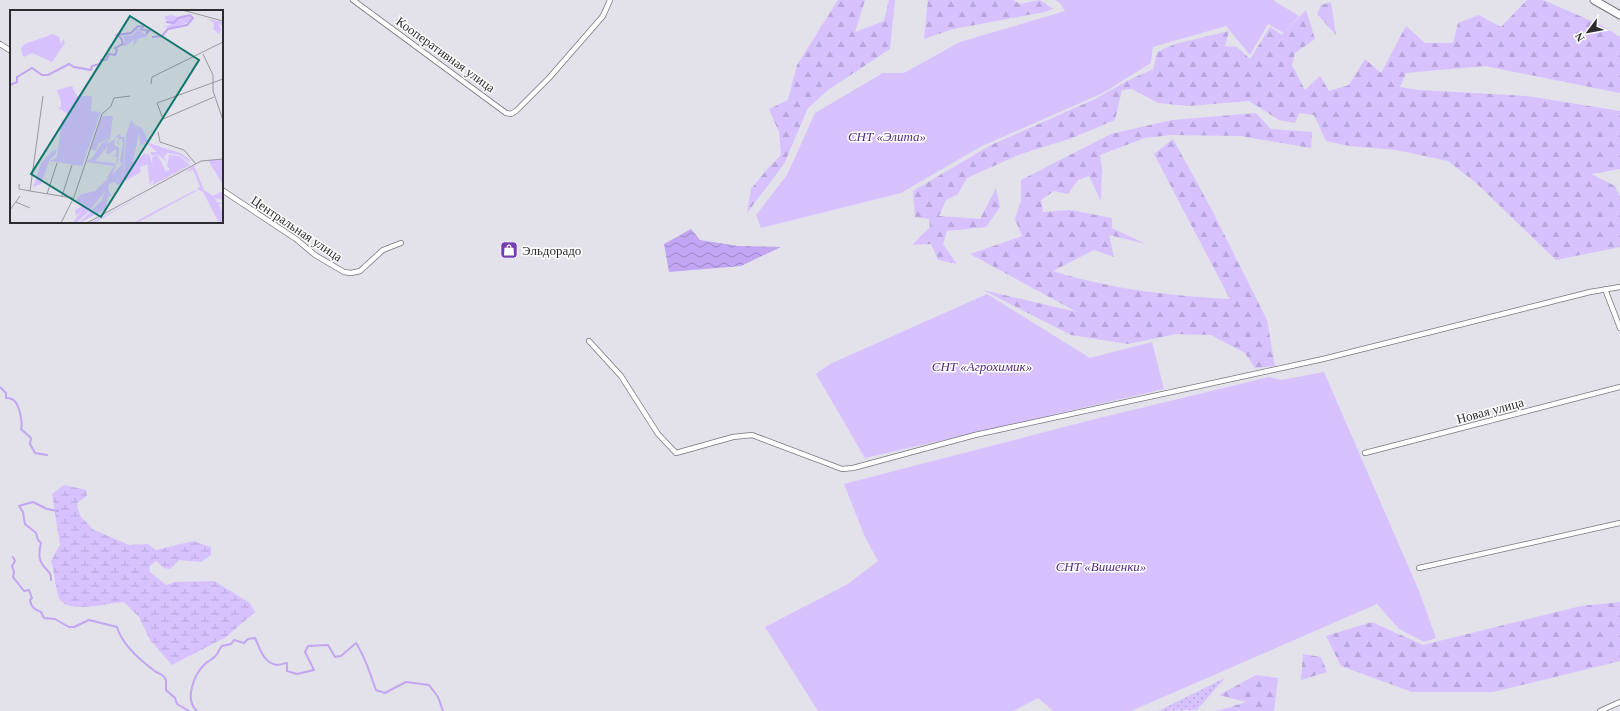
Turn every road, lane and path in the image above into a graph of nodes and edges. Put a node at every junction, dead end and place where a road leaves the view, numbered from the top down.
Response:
1 (352, 0) edge
2 (610, 0) edge
3 (1594, 0) edge
4 (1620, 15) edge
5 (0, 44) edge
6 (10, 51) edge
7 (223, 191) edge
8 (401, 243) dead end
9 (1620, 287) edge
10 (1605, 289) junction
11 (1620, 328) edge
12 (589, 340) dead end
13 (1620, 387) edge
14 (1365, 453) dead end
15 (1620, 523) edge
16 (1419, 568) dead end
17 (1620, 702) edge
18 (1600, 711) edge

1 - 2 street, Кооперативная улица
3 - 4 main road
5 - 6 street
7 - 8 street, Центральная улица
9 - 10 street
10 - 11 street
10 - 12 street
13 - 14 street, Новая улица
15 - 16 street
17 - 18 street

